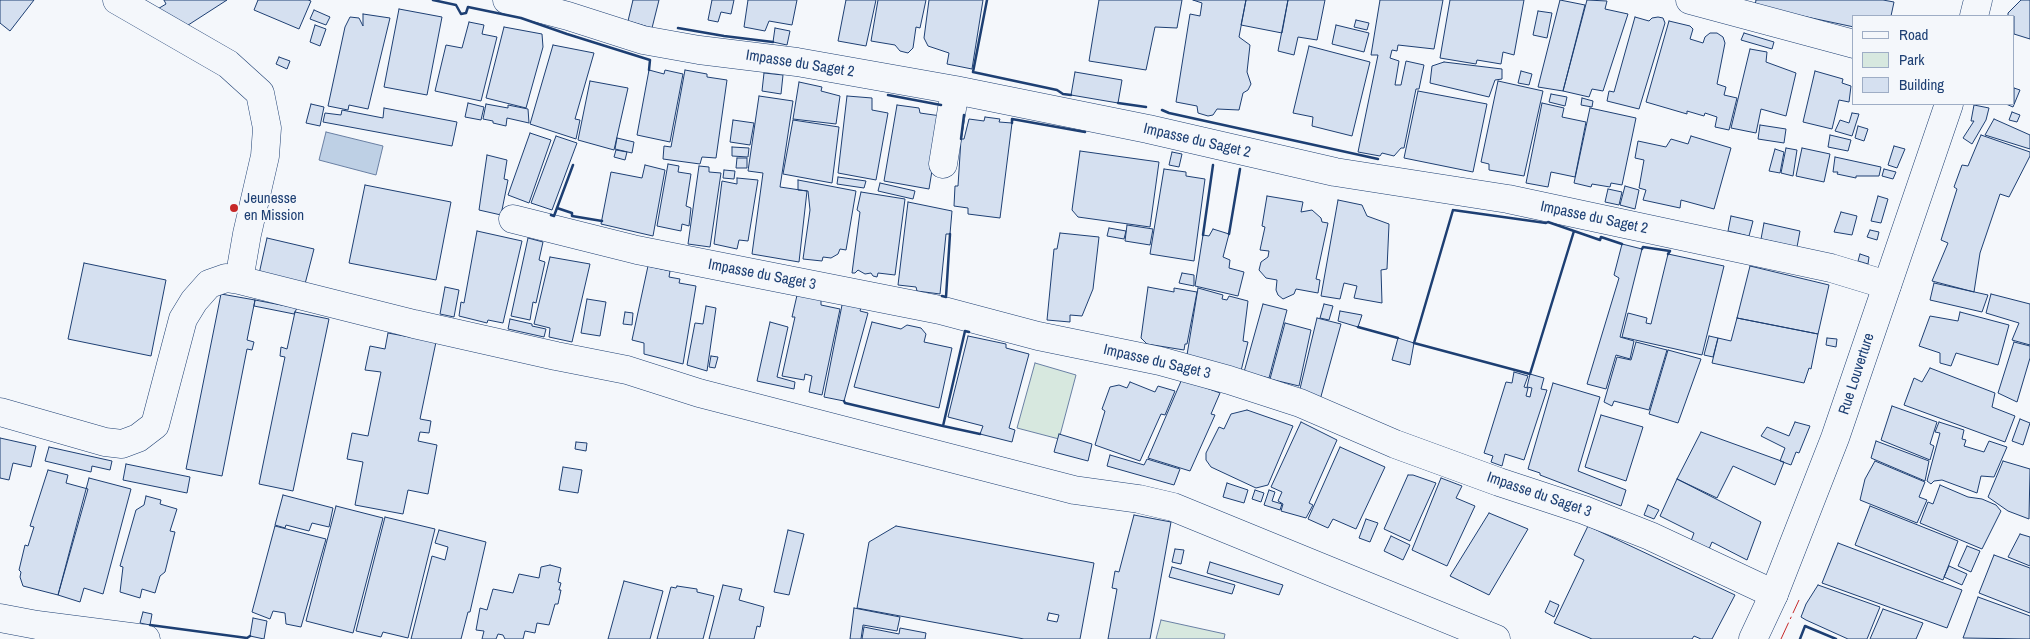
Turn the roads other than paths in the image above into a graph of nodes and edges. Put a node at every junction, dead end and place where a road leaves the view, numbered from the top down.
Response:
1 (117, 0) edge
2 (508, 0) edge
3 (1690, 0) edge
4 (1978, 0) edge
5 (1974, 15) edge
6 (1852, 43) edge
7 (955, 90) junction
8 (1949, 105) edge
9 (943, 164) dead end
10 (513, 219) dead end
11 (239, 280) junction
12 (1886, 284) junction
13 (0, 412) edge
14 (1774, 594) junction
15 (0, 618) edge
16 (35, 632) edge
17 (146, 639) edge
18 (1496, 639) edge
19 (1753, 639) edge

1 - 11 street
2 - 7 street, Impasse du Saget 2
3 - 6 street
4 - 5 street
7 - 9 street
7 - 12 street, Impasse du Saget 2
8 - 12 street, Rue Louverture
10 - 14 street, Impasse du Saget 3
11 - 13 street
11 - 18 street
12 - 14 street, Rue Louverture
14 - 19 street, Rue Louverture
15 - 16 street
16 - 17 street

